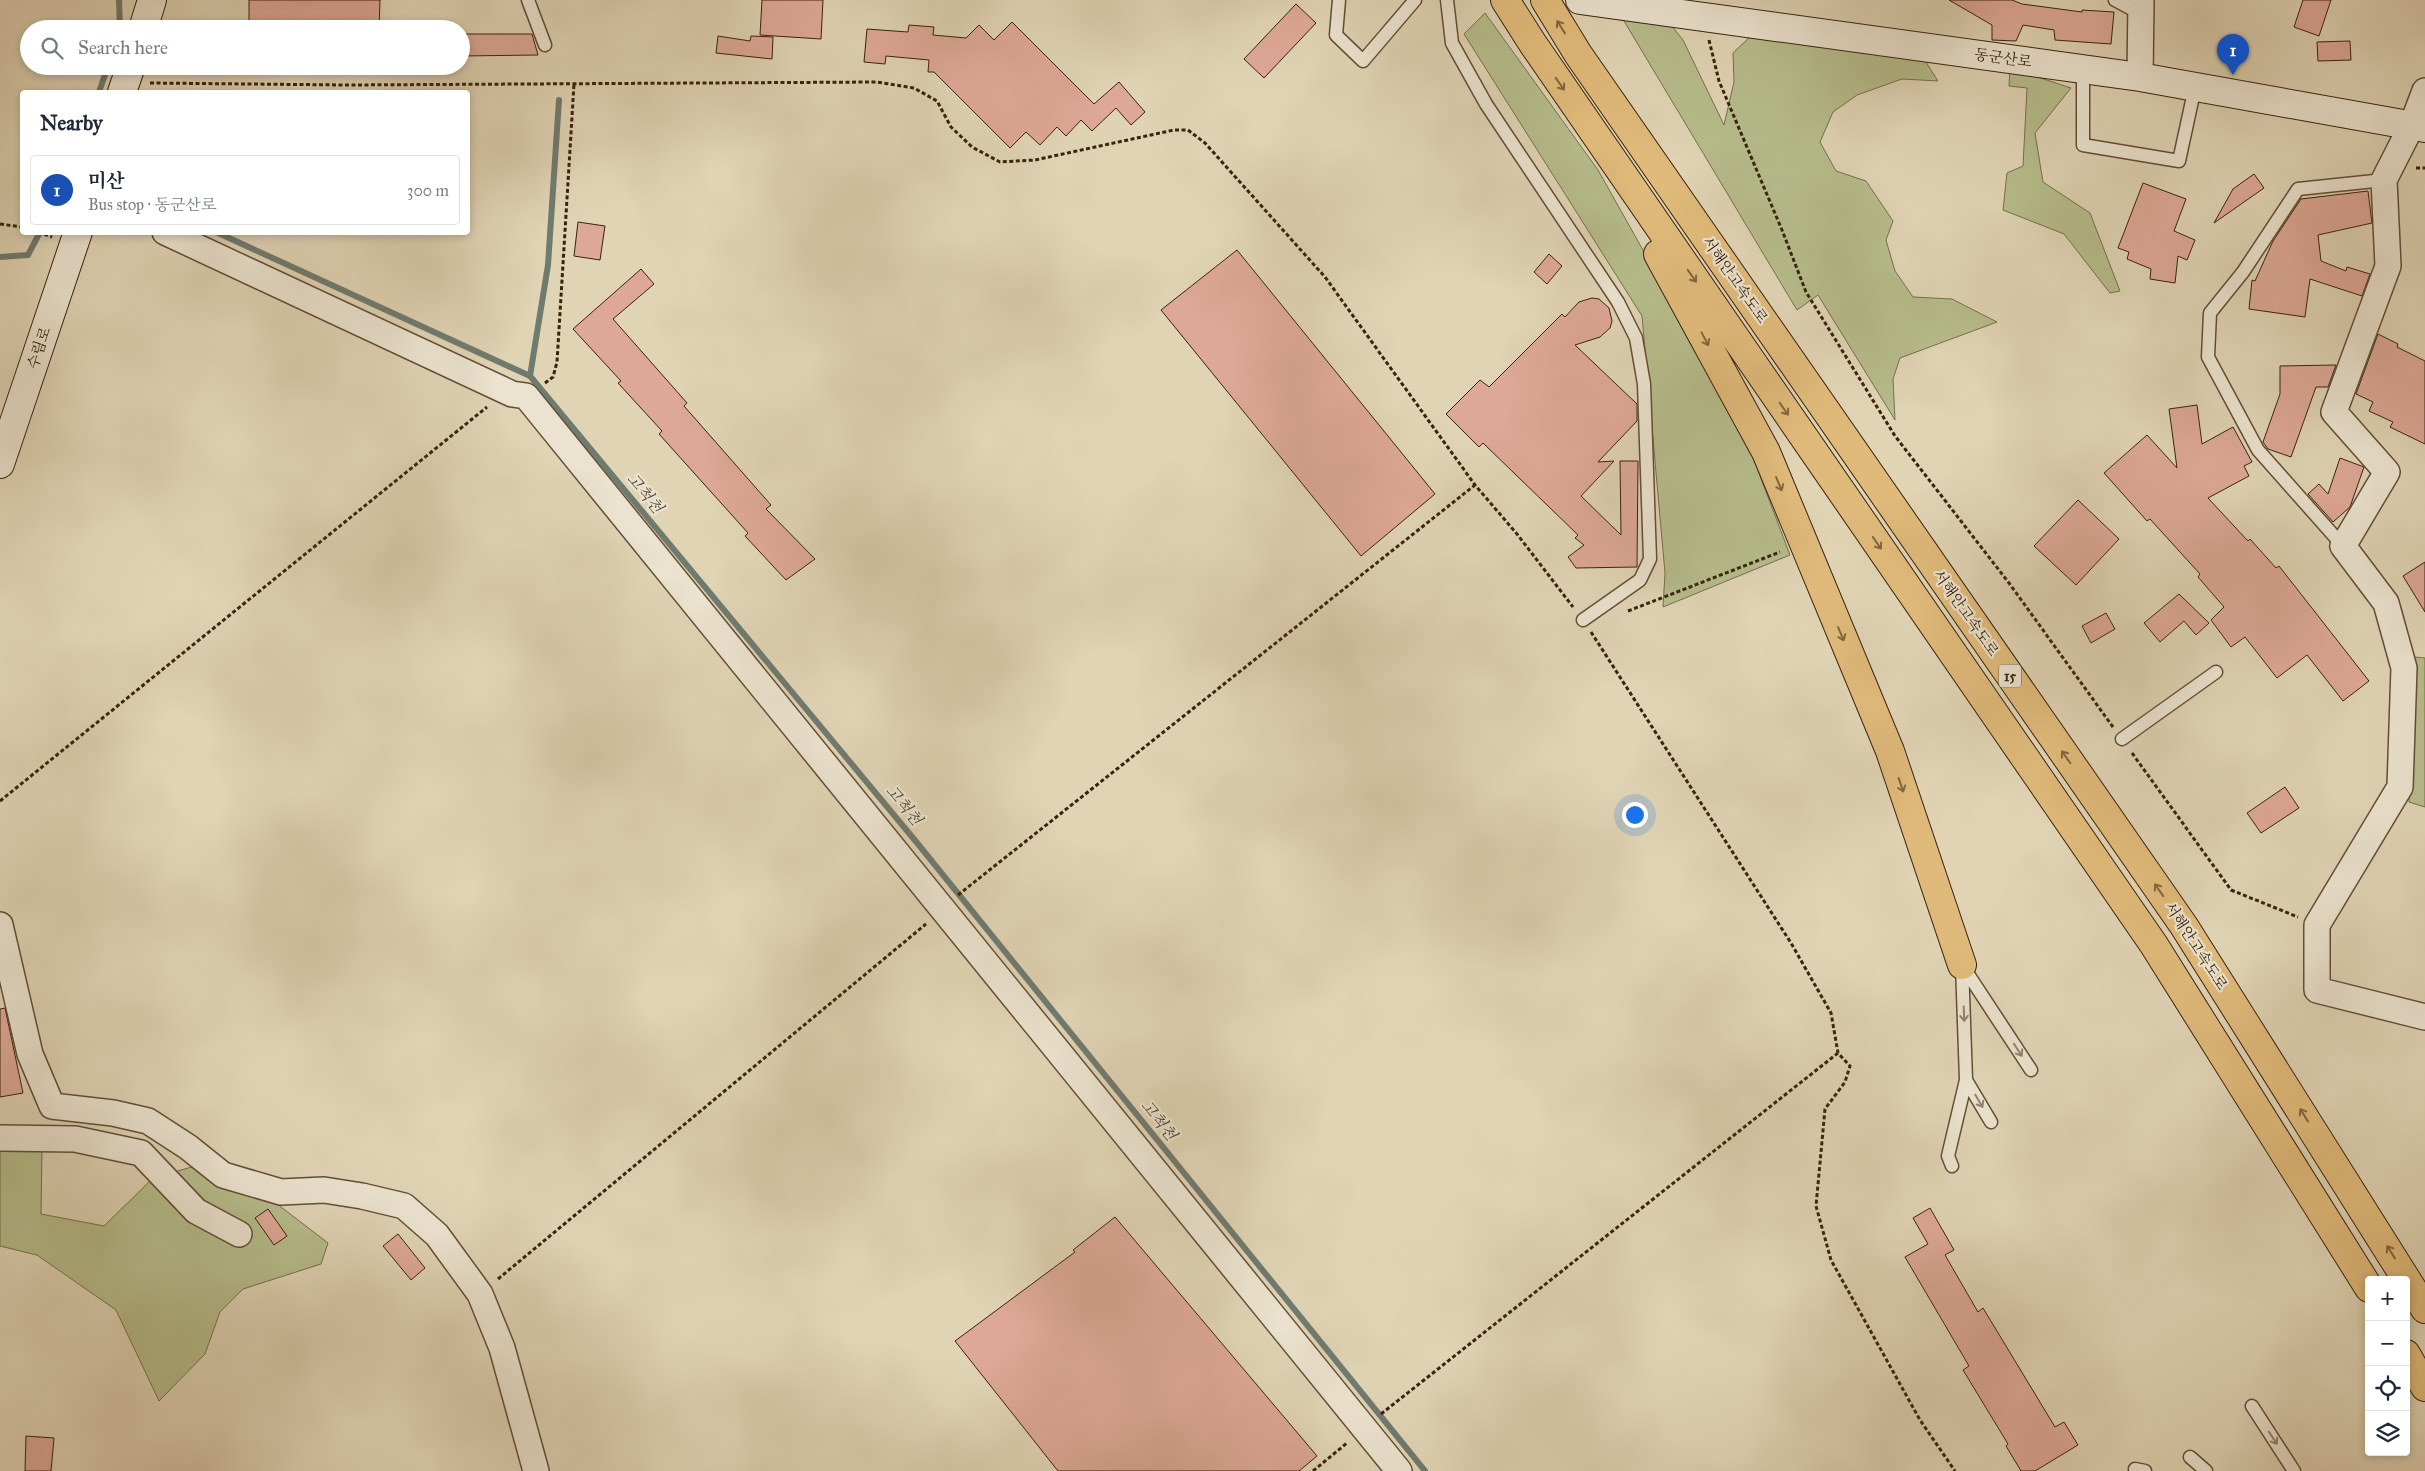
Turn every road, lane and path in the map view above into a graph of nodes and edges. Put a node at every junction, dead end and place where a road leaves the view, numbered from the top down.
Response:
1 (152, 0) edge
2 (528, 0) edge
3 (1338, 0) edge
4 (1414, 0) edge
5 (1446, 0) edge
6 (1504, 0) edge
7 (1544, 0) edge
8 (1580, 0) edge
9 (2115, 0) edge
10 (2141, 7) edge
11 (1703, 17) junction
12 (146, 20) edge
13 (545, 45) dead end
14 (2083, 69) junction
15 (2140, 77) junction
16 (126, 80) edge
17 (574, 84) junction
18 (2195, 87) junction
19 (2425, 91) edge
20 (2418, 126) edge
21 (1590, 127) junction
22 (2384, 180) junction
23 (0, 224) edge
24 (20, 228) edge
25 (77, 235) edge
26 (171, 235) edge
27 (553, 377) dead end
28 (512, 394) junction
29 (0, 464) edge
30 (1475, 485) junction
31 (2343, 546) junction
32 (1780, 552) dead end
33 (1622, 615) dead end
34 (1583, 620) junction
35 (1600, 630) dead end
36 (1593, 636) junction
37 (2216, 672) dead end
38 (2122, 739) junction
39 (0, 801) edge
40 (946, 906) junction
41 (0, 925) edge
42 (2317, 925) junction
43 (1962, 965) junction
44 (2425, 1017) edge
45 (1838, 1053) junction
46 (2031, 1070) dead end
47 (1966, 1080) junction
48 (148, 1121) junction
49 (1991, 1122) dead end
50 (0, 1138) edge
51 (141, 1153) junction
52 (1952, 1166) dead end
53 (239, 1234) dead end
54 (2365, 1282) edge
55 (480, 1294) junction
56 (2425, 1309) edge
57 (2410, 1361) edge
58 (2425, 1387) edge
59 (1394, 1404) dead end
60 (2252, 1406) dead end
61 (1364, 1428) junction
62 (2190, 1456) dead end
63 (536, 1471) edge
64 (1313, 1471) edge
65 (1399, 1471) edge
66 (1955, 1471) edge
67 (2206, 1471) edge
68 (2294, 1471) edge

1 - 12 street
2 - 13 lane
3 - 4 lane
5 - 34 lane
6 -> 21 highway, 15
56 -> 7 highway, 서해안고속도로 / 15
8 - 11 street, 동군산로
9 - 10 lane
10 - 15 street
11 - 14 street, 동군산로
11 - 38 path
14 - 15 street, 동군산로
14 - 18 lane
15 - 18 street, 동군산로
16 - 17 path
17 - 27 path
17 - 30 path
18 - 20 street, 동군산로
19 - 20 street
20 - 22 street
21 -> 43 highway
21 -> 54 highway, 15
22 - 31 street
22 - 31 lane
23 - 24 path
25 - 29 street, 수림로
26 - 28 street
28 - 39 path
28 - 40 street
30 - 34 path
30 - 40 path
31 - 42 street
32 - 33 path
34 - 36 path
35 - 36 path
36 - 45 path
37 - 38 lane
38 - 42 path
40 - 55 path
40 - 61 street
41 - 48 street
42 - 44 street
43 -> 46 lane
43 -> 47 lane
45 - 59 path
45 - 66 path
47 -> 49 lane
47 - 52 lane
48 - 51 street
48 - 55 street
50 - 51 street
51 - 53 street
55 - 63 street
57 - 58 highway
60 -> 68 lane
61 - 64 path
61 - 65 street
62 - 67 lane

